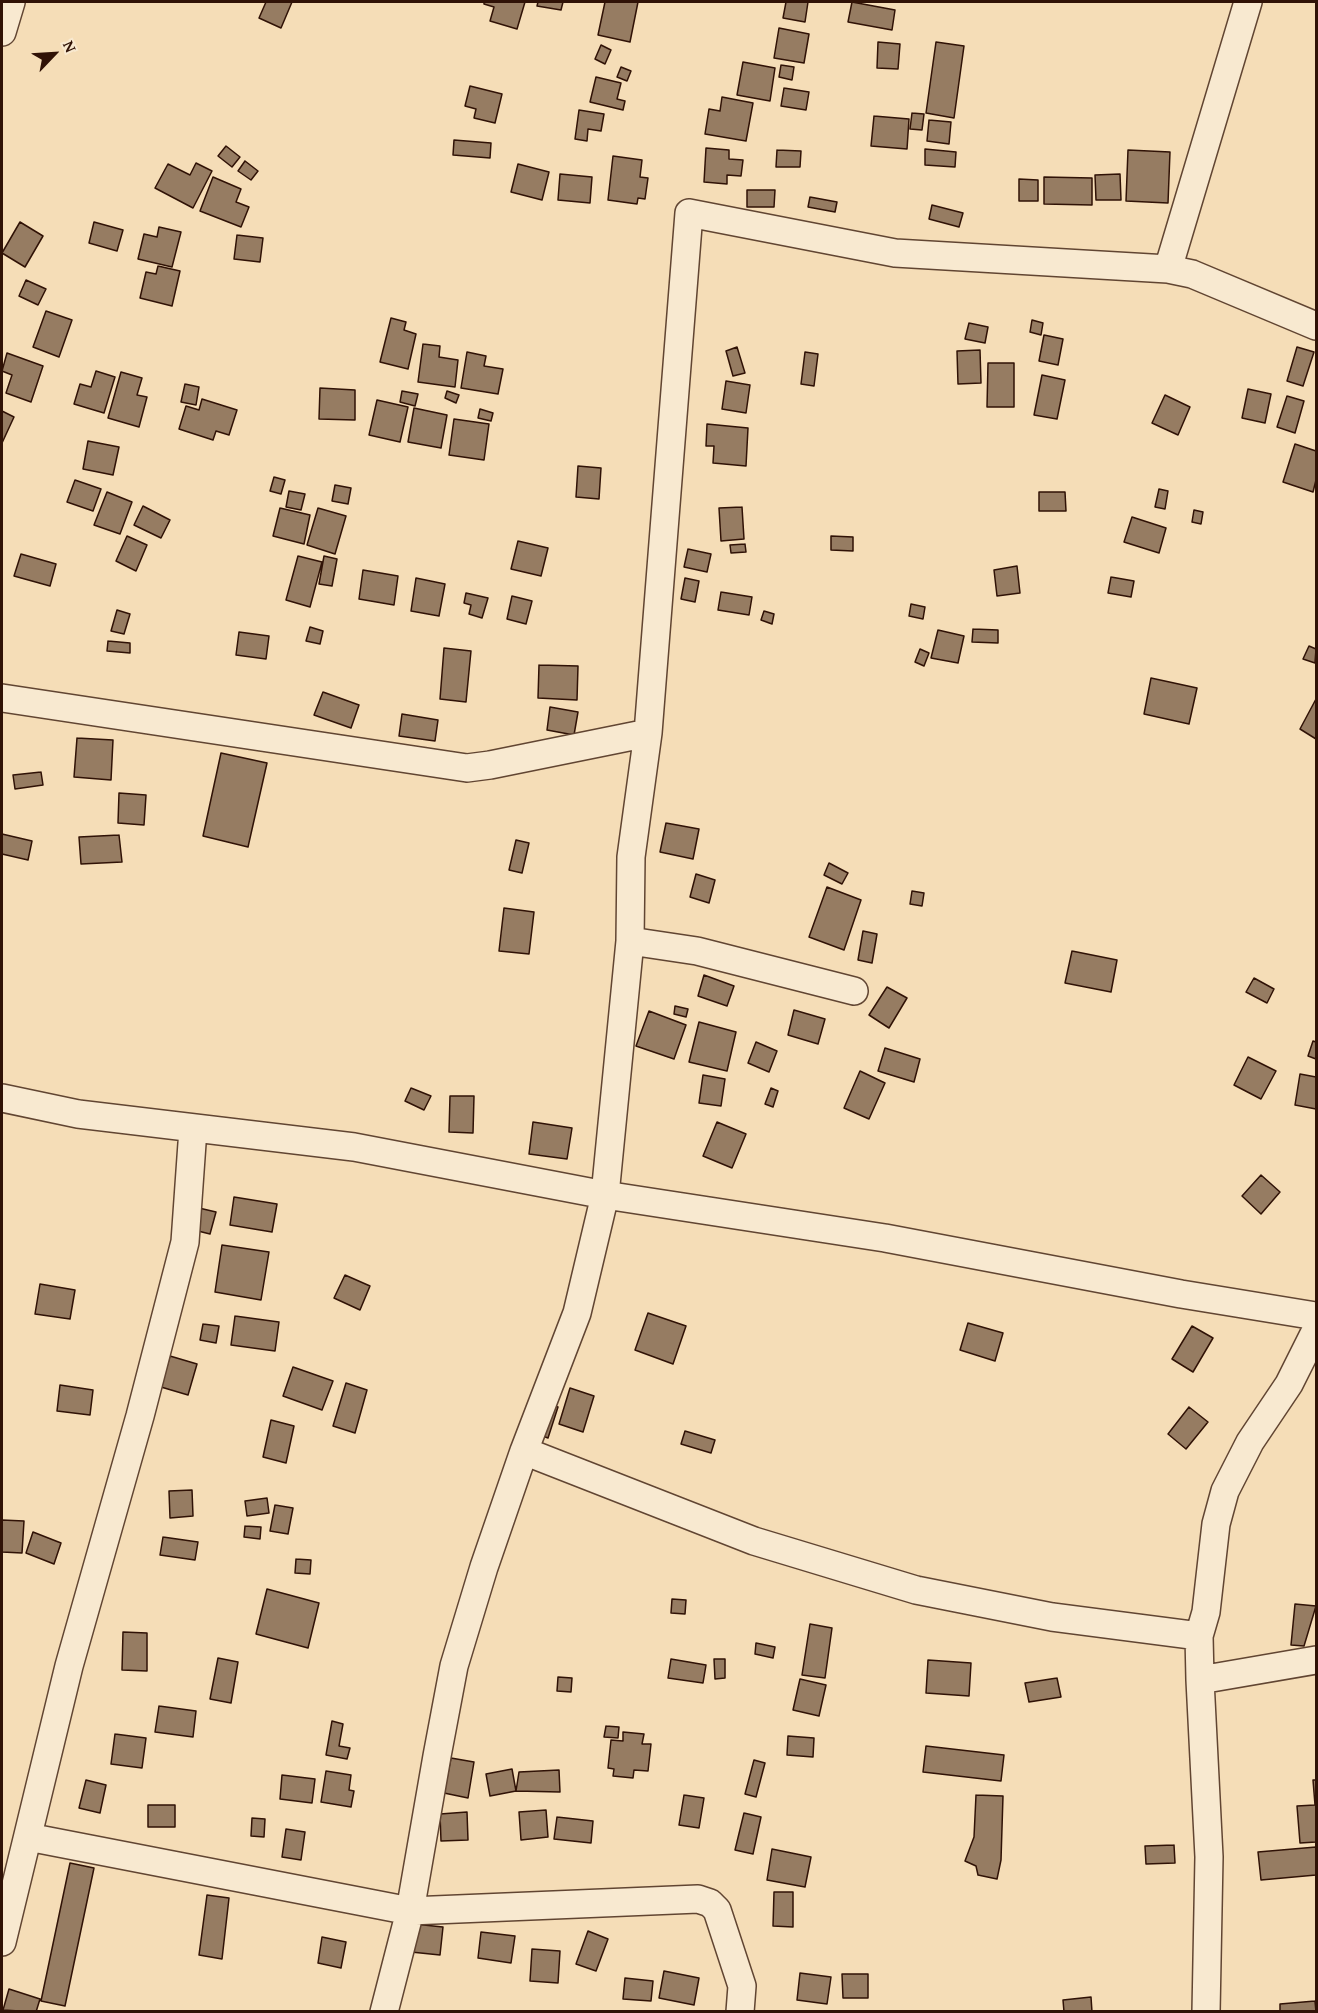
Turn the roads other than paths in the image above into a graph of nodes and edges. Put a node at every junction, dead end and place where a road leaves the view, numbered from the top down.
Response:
1 (11, 2) edge
2 (1248, 2) edge
3 (2, 32) edge
4 (1168, 269) junction
5 (1317, 326) edge
6 (2, 698) edge
7 (648, 733) junction
8 (630, 941) junction
9 (854, 991) dead end
10 (2, 1098) edge
11 (193, 1129) junction
12 (605, 1195) junction
13 (1317, 1316) edge
14 (1317, 1330) edge
15 (524, 1451) junction
16 (1200, 1636) junction
17 (1317, 1660) edge
18 (1200, 1680) junction
19 (28, 1837) junction
20 (410, 1911) junction
21 (2, 1942) edge
22 (384, 2012) edge
23 (740, 2012) edge
24 (1206, 2012) edge

1 - 3 street
2 - 4 street
4 - 5 street
4 - 7 street
6 - 7 street
7 - 8 street
8 - 9 street
8 - 12 street
10 - 11 street
11 - 12 street
11 - 19 street
12 - 13 street
12 - 15 street
14 - 16 street
15 - 16 street
15 - 20 street
16 - 18 street
17 - 18 street
18 - 24 street
19 - 20 street
19 - 21 street
20 - 22 street
20 - 23 street

